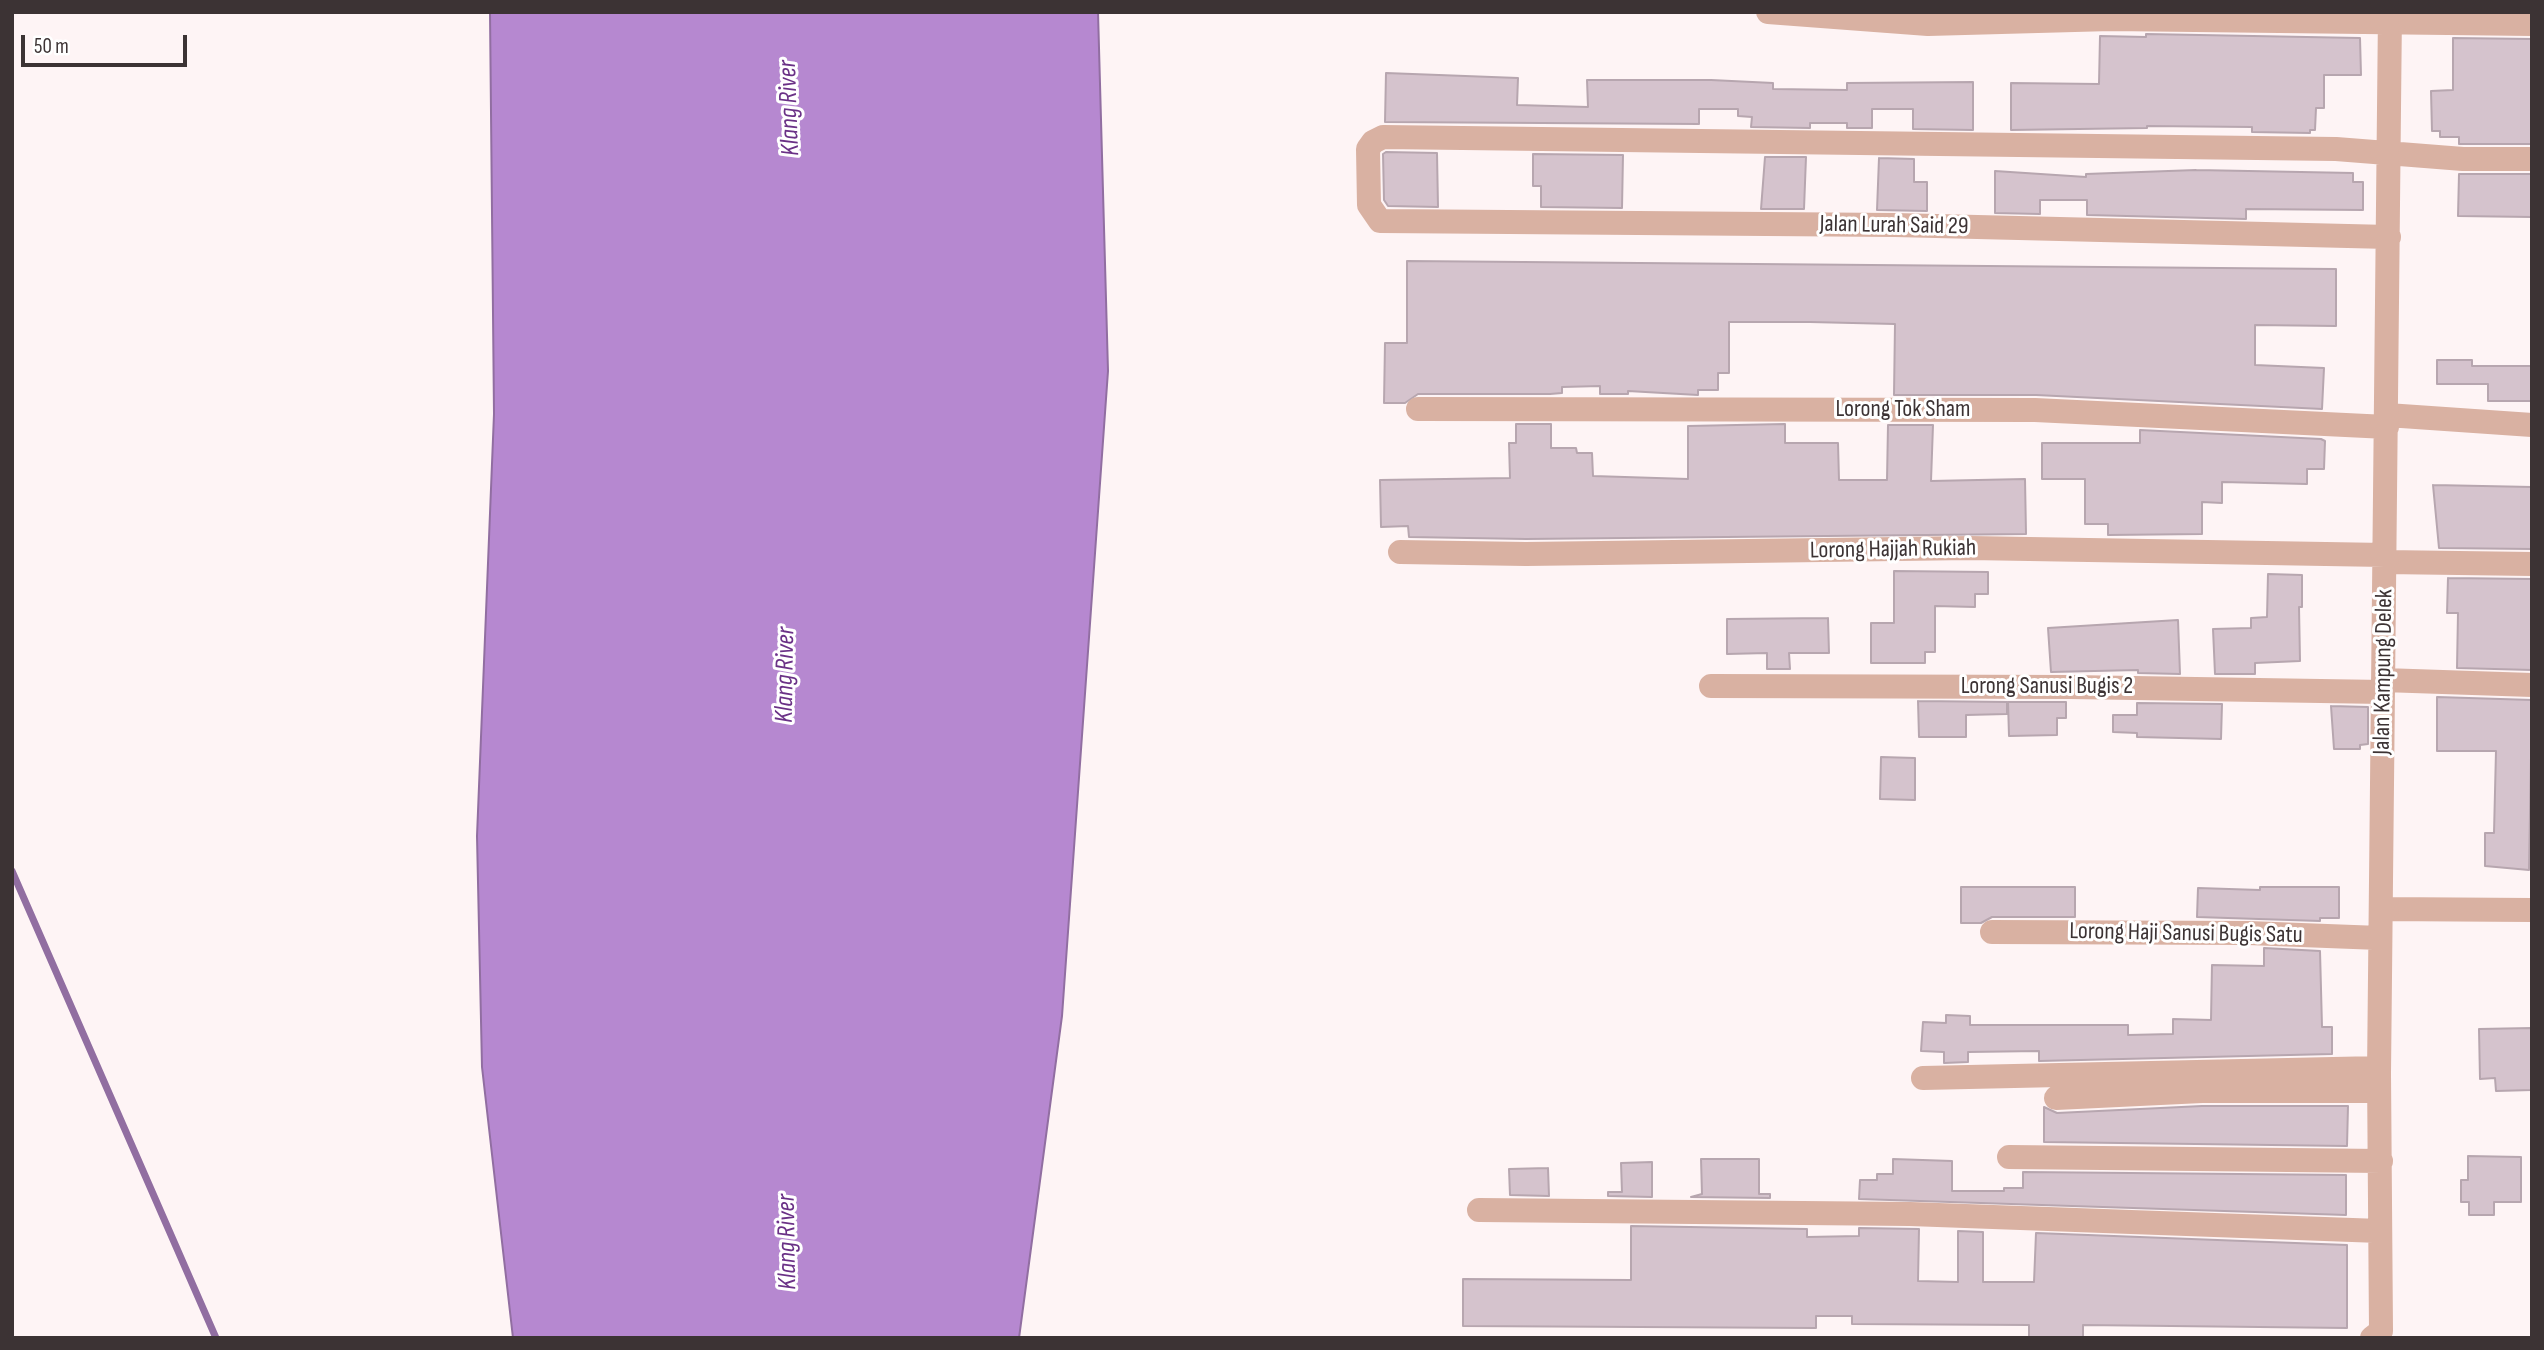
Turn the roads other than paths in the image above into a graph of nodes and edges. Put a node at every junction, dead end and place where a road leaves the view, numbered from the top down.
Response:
1 (1768, 12) edge
2 (2390, 16) edge
3 (2532, 24) edge
4 (2391, 155) junction
5 (2532, 159) edge
6 (2389, 237) junction
7 (1418, 409) dead end
8 (2387, 421) junction
9 (2532, 425) edge
10 (1400, 552) dead end
11 (2385, 559) junction
12 (2532, 565) edge
13 (2532, 685) edge
14 (1711, 686) dead end
15 (2384, 686) junction
16 (2381, 909) junction
17 (2532, 910) edge
18 (1992, 932) dead end
19 (2380, 938) junction
20 (1923, 1078) dead end
21 (2379, 1080) junction
22 (2056, 1098) dead end
23 (2009, 1157) dead end
24 (2381, 1161) junction
25 (1479, 1210) dead end
26 (2380, 1231) junction
27 (2376, 1334) edge

1 - 2 street
2 - 3 street
2 - 4 street, Jalan Kampung Delek
4 - 5 street
4 - 6 street, Jalan Kampung Delek
4 - 6 street, Jalan Lurah Said 29
6 - 8 street, Jalan Kampung Delek
7 - 8 street, Lorong Tok Sham
8 - 9 street, Lorong Tok Sham
8 - 11 street, Jalan Kampung Delek
10 - 11 street, Lorong Hajjah Rukiah
11 - 12 street, Lorong Hajjah Rukiah
11 - 15 street, Jalan Kampung Delek
13 - 15 street, Lorong Sanusi Bugis 2
14 - 15 street, Lorong Sanusi Bugis 2
15 - 16 street, Jalan Kampung Delek
16 - 17 street
16 - 19 street, Jalan Kampung Delek
18 - 19 street, Lorong Haji Sanusi Bugis Satu
19 - 21 street, Jalan Kampung Delek
20 - 21 street
21 - 22 street
21 - 24 street, Jalan Kampung Delek
23 - 24 street
24 - 26 street, Jalan Kampung Delek
25 - 26 street
26 - 27 street, Jalan Kampung Delek

